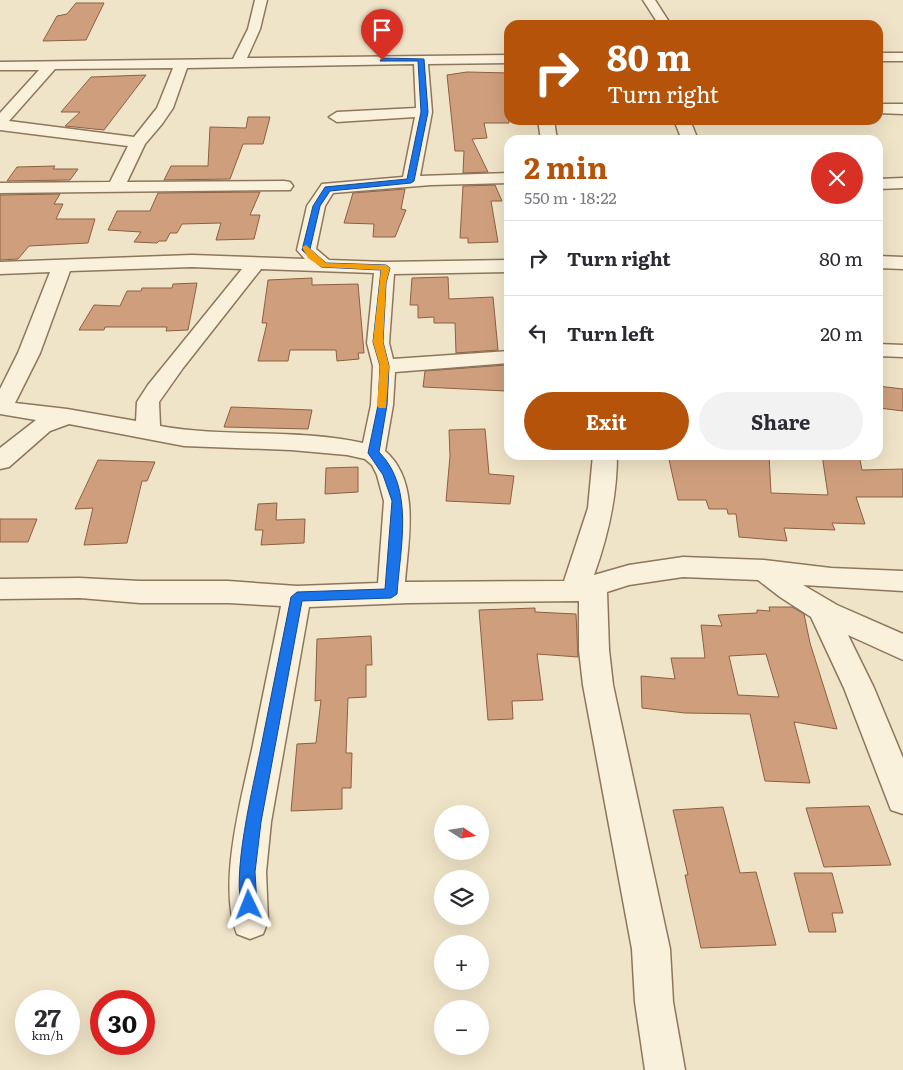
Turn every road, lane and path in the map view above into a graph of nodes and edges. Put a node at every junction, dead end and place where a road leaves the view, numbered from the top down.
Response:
1 (261, 0) edge
2 (648, 0) edge
3 (662, 20) edge
4 (883, 57) edge
5 (903, 57) edge
6 (421, 59) junction
7 (504, 59) edge
8 (238, 62) junction
9 (181, 64) junction
10 (0, 66) edge
11 (50, 66) junction
12 (883, 106) edge
13 (903, 109) edge
14 (424, 112) junction
15 (337, 117) dead end
16 (0, 124) edge
17 (138, 142) junction
18 (504, 178) edge
19 (411, 181) junction
20 (903, 183) edge
21 (883, 184) edge
22 (284, 186) dead end
23 (116, 187) junction
24 (0, 188) edge
25 (883, 262) edge
26 (903, 262) edge
27 (256, 263) junction
28 (62, 266) junction
29 (324, 266) junction
30 (504, 266) edge
31 (0, 268) edge
32 (386, 268) junction
33 (883, 350) edge
34 (903, 351) edge
35 (504, 357) edge
36 (384, 366) junction
37 (68, 416) junction
38 (148, 430) junction
39 (374, 453) junction
40 (604, 460) edge
41 (0, 461) edge
42 (763, 570) junction
43 (903, 581) edge
44 (0, 589) edge
45 (583, 590) junction
46 (391, 594) junction
47 (297, 597) junction
48 (821, 608) junction
49 (903, 648) edge
50 (903, 799) edge
51 (250, 921) dead end
52 (664, 1070) edge

1 - 8 street
2 - 3 street
4 - 5 street
6 - 7 street
6 - 8 street
6 - 14 street
8 - 9 street
9 - 11 street
9 - 17 street
10 - 11 street
11 - 16 street
12 - 13 street
14 - 15 street
14 - 19 street
16 - 17 street
17 - 23 street
18 - 19 street
19 - 29 street
20 - 21 street
22 - 23 street
23 - 24 street
25 - 26 street
27 - 28 street
27 - 29 street
27 - 38 street
28 - 31 street
28 - 37 street
29 - 32 street
30 - 32 street
32 - 36 street
33 - 34 street
35 - 36 street
36 - 39 street
37 - 38 street
37 - 41 street
38 - 39 street
39 - 46 street
40 - 45 street
42 - 43 street
42 - 45 street
42 - 48 street
44 - 47 street
45 - 46 street
45 - 52 street
46 - 47 street
47 - 51 street
48 - 49 street
48 - 50 street

